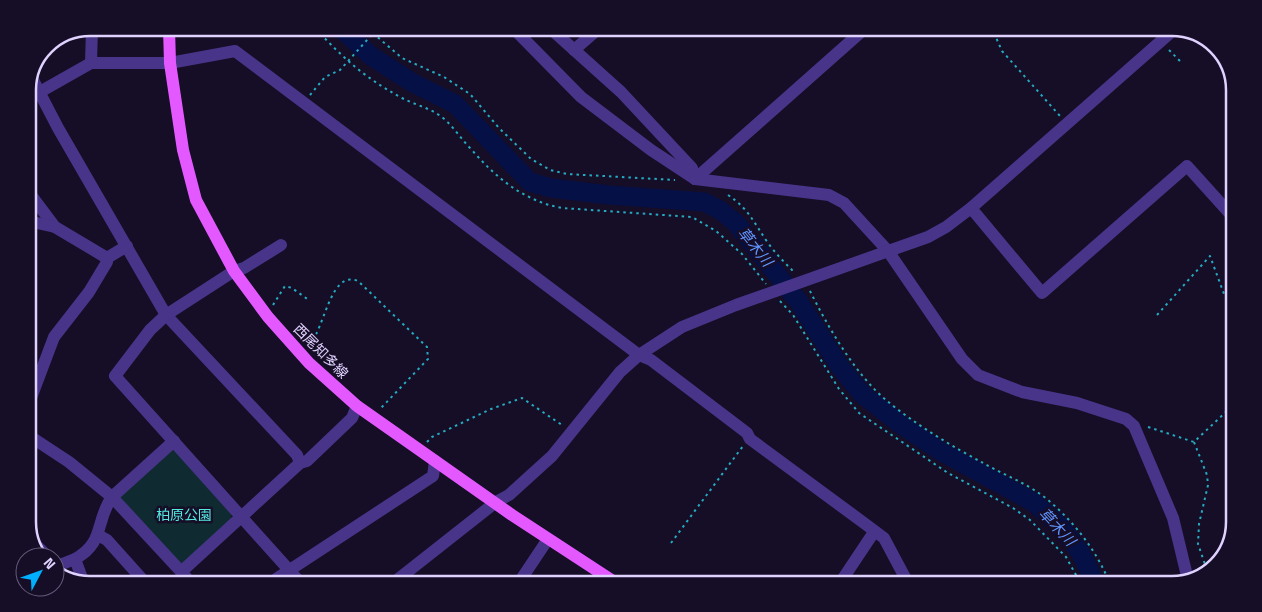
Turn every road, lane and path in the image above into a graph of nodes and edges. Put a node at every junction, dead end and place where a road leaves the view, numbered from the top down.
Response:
1 (92, 36) edge
2 (171, 36) edge
3 (323, 36) edge
4 (370, 36) edge
5 (376, 36) edge
6 (521, 36) edge
7 (559, 36) edge
8 (590, 36) edge
9 (856, 36) edge
10 (995, 36) edge
11 (1165, 38) edge
12 (574, 50) junction
13 (1180, 61) dead end
14 (176, 62) junction
15 (91, 63) junction
16 (348, 63) junction
17 (36, 88) edge
18 (38, 93) junction
19 (304, 102) junction
20 (1066, 124) junction
21 (695, 179) junction
22 (721, 192) dead end
23 (36, 202) edge
24 (971, 208) junction
25 (1226, 209) edge
26 (36, 222) edge
27 (55, 227) junction
28 (281, 245) dead end
29 (127, 246) junction
30 (888, 251) junction
31 (106, 258) junction
32 (234, 271) junction
33 (801, 283) junction
34 (777, 292) junction
35 (1226, 296) edge
36 (310, 301) dead end
37 (265, 312) junction
38 (166, 315) junction
39 (1157, 315) dead end
40 (301, 354) junction
41 (639, 355) junction
42 (36, 372) edge
43 (357, 406) junction
44 (1226, 412) edge
45 (375, 419) junction
46 (1134, 426) junction
47 (572, 432) junction
48 (750, 438) junction
49 (36, 440) edge
50 (174, 441) junction
51 (1194, 442) junction
52 (420, 450) junction
53 (435, 461) junction
54 (300, 463) junction
55 (112, 497) junction
56 (496, 502) junction
57 (243, 517) junction
58 (874, 532) junction
59 (98, 535) junction
60 (548, 539) junction
61 (671, 543) dead end
62 (75, 559) junction
63 (65, 561) edge
64 (1205, 564) edge
65 (1187, 574) edge
66 (81, 575) edge
67 (294, 575) edge
68 (139, 576) edge
69 (184, 576) edge
70 (402, 576) edge
71 (523, 576) edge
72 (605, 576) edge
73 (845, 576) edge
74 (904, 576) edge
75 (1077, 576) edge
76 (1107, 576) edge

1 - 15 street
2 - 14 main road, 西尾知多線
3 - 16 path
4 - 16 path
5 - 21 path
6 - 21 street
7 - 12 street
8 - 12 street
9 - 21 street
10 - 20 path
11 - 13 path
11 - 20 street
12 - 21 street
14 - 15 street
14 - 19 street
14 - 32 main road, 西尾知多線
15 - 18 street
16 - 19 path
16 - 34 path
17 - 18 street
18 - 29 street
19 - 41 street
20 - 24 street
21 - 30 street
22 - 33 path
23 - 27 street
24 - 25 street
24 - 30 street
26 - 27 street
27 - 31 street
28 - 32 street
29 - 31 street
29 - 38 street
30 - 33 street
30 - 46 street
31 - 42 street
32 - 37 main road, 西尾知多線
32 - 38 street
33 - 34 street
33 - 76 path
34 - 41 street
34 - 75 path
35 - 39 path
36 - 37 path
37 - 40 main road, 西尾知多線
38 - 50 street
38 - 54 street
40 - 43 main road, 西尾知多線
40 - 45 path
41 - 47 street
41 - 48 street
43 - 45 main road, 西尾知多線
43 - 54 street
44 - 51 path
45 - 52 main road, 西尾知多線
46 - 51 path
46 - 65 street
47 - 52 path
47 - 56 street
48 - 58 street
48 - 61 path
49 - 55 street
50 - 55 street
50 - 57 street
51 - 64 path
52 - 53 main road, 西尾知多線
53 - 56 main road, 西尾知多線
53 - 67 street
54 - 57 street
55 - 59 street
55 - 69 street
56 - 60 main road, 西尾知多線
56 - 70 street
57 - 67 street
57 - 69 street
58 - 73 street
58 - 74 street
59 - 62 street
59 - 68 street
60 - 71 street
60 - 72 main road, 西尾知多線
62 - 63 street
62 - 66 street

